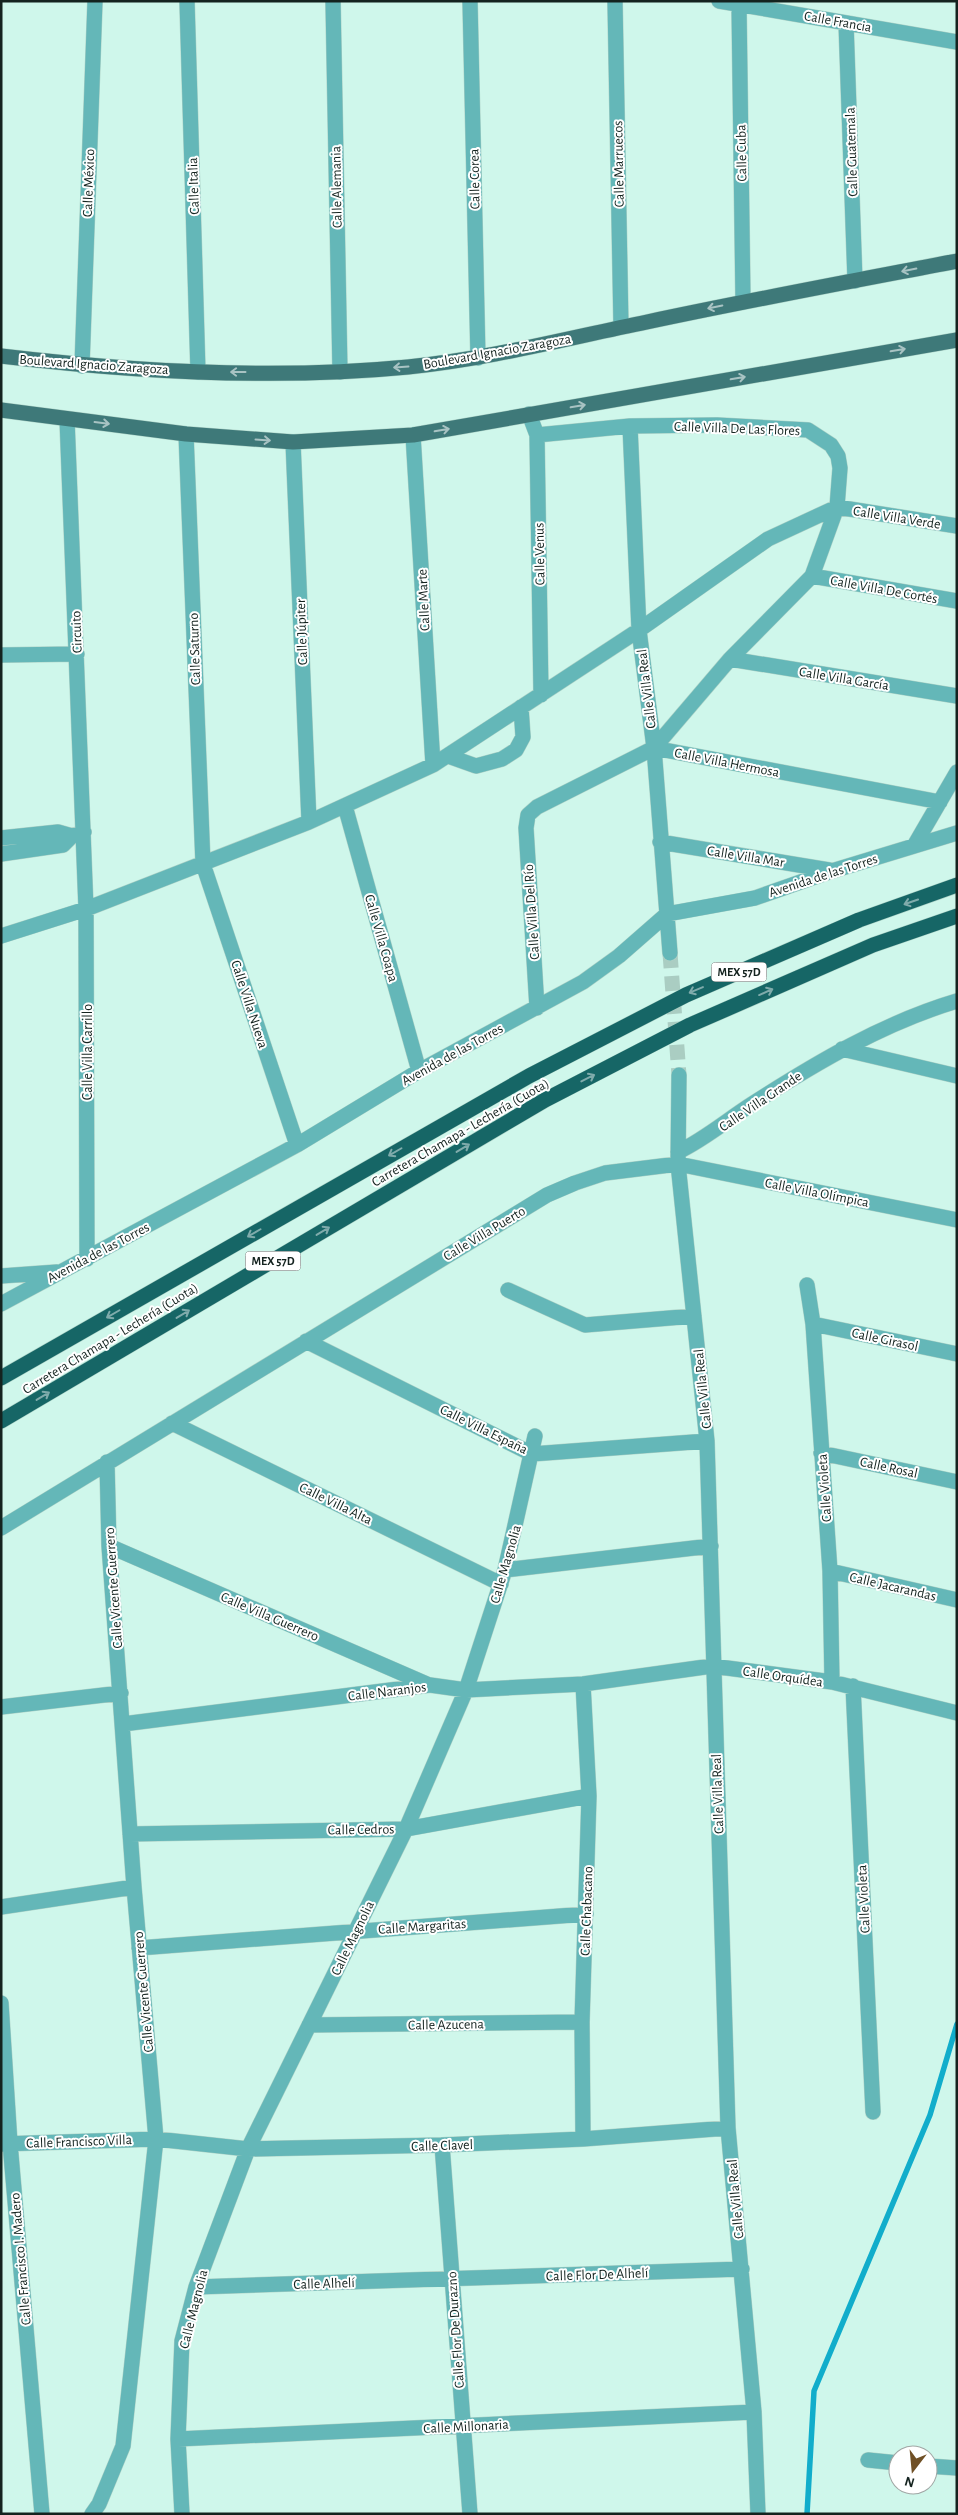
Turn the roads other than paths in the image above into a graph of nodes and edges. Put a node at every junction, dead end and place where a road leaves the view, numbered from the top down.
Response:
1 (95, 1) edge
2 (187, 1) edge
3 (333, 1) edge
4 (470, 1) edge
5 (615, 1) edge
6 (719, 1) edge
7 (739, 5) junction
8 (846, 23) junction
9 (957, 42) edge
10 (957, 261) edge
11 (855, 281) junction
12 (743, 302) junction
13 (621, 327) junction
14 (957, 340) edge
15 (1, 356) edge
16 (478, 358) junction
17 (82, 366) junction
18 (198, 372) junction
19 (340, 372) junction
20 (1, 410) edge
21 (530, 414) junction
22 (67, 419) junction
23 (630, 426) junction
24 (186, 434) junction
25 (413, 435) junction
26 (537, 435) junction
27 (293, 442) junction
28 (837, 507) junction
29 (957, 526) edge
30 (812, 576) junction
31 (957, 601) edge
32 (639, 630) junction
33 (77, 654) junction
34 (1, 655) edge
35 (730, 659) junction
36 (541, 695) junction
37 (957, 696) edge
38 (521, 707) junction
39 (654, 748) junction
40 (448, 756) junction
41 (433, 765) junction
42 (957, 772) edge
43 (940, 802) junction
44 (346, 806) junction
45 (309, 822) junction
46 (957, 833) edge
47 (1, 838) edge
48 (80, 838) junction
49 (660, 842) junction
50 (914, 846) junction
51 (1, 854) edge
52 (203, 864) junction
53 (832, 870) junction
54 (957, 885) edge
55 (86, 909) junction
56 (667, 914) junction
57 (957, 916) edge
58 (1, 936) edge
59 (670, 953) tunnel mouth
60 (957, 1001) edge
61 (537, 1008) junction
62 (842, 1049) junction
63 (419, 1071) junction
64 (679, 1075) tunnel mouth
65 (957, 1076) edge
66 (297, 1145) junction
67 (678, 1158) junction
68 (957, 1220) edge
69 (87, 1259) junction
70 (63, 1271) junction
71 (1, 1276) edge
72 (808, 1285) dead end
73 (508, 1290) dead end
74 (1, 1304) edge
75 (694, 1316) junction
76 (812, 1324) junction
77 (306, 1340) junction
78 (957, 1354) edge
79 (1, 1378) edge
80 (1, 1421) edge
81 (172, 1423) junction
82 (535, 1436) dead end
83 (707, 1441) junction
84 (822, 1452) junction
85 (532, 1454) junction
86 (107, 1462) junction
87 (957, 1482) edge
88 (1, 1528) edge
89 (109, 1546) junction
90 (711, 1546) junction
91 (830, 1571) junction
92 (503, 1577) junction
93 (957, 1600) edge
94 (712, 1666) junction
95 (832, 1682) junction
96 (583, 1684) junction
97 (430, 1685) junction
98 (853, 1686) junction
99 (466, 1690) junction
100 (121, 1692) junction
101 (1, 1707) edge
102 (957, 1713) edge
103 (123, 1724) junction
104 (589, 1796) junction
105 (406, 1829) junction
106 (130, 1834) junction
107 (134, 1887) junction
108 (1, 1907) edge
109 (586, 1914) junction
110 (355, 1932) junction
111 (139, 1948) junction
112 (1, 2003) edge
113 (582, 2022) junction
114 (309, 2025) junction
115 (873, 2112) dead end
116 (728, 2128) junction
117 (156, 2139) junction
118 (583, 2139) junction
119 (6, 2144) edge
120 (442, 2145) junction
121 (248, 2149) junction
122 (742, 2269) junction
123 (452, 2278) junction
124 (196, 2287) junction
125 (754, 2412) junction
126 (462, 2426) junction
127 (178, 2440) junction
128 (868, 2460) dead end
129 (888, 2462) edge
130 (938, 2467) edge
131 (957, 2468) edge
132 (42, 2514) edge
133 (92, 2514) edge
134 (182, 2514) edge
135 (470, 2514) edge
136 (758, 2514) edge

1 - 17 street, Calle México
2 - 18 street, Calle Italia
3 - 19 street, Calle Alemania
4 - 16 street, Calle Corea
5 - 13 street, Calle Marruecos
6 - 7 street, Calle Francia
7 - 8 street, Calle Francia
7 - 12 street, Calle Cuba
8 - 9 street, Calle Francia
8 - 11 street, Calle Guatemala
10 -> 11 main road, Boulevard Ignacio Zaragoza
11 - 12 main road, Boulevard Ignacio Zaragoza
12 -> 13 main road, Boulevard Ignacio Zaragoza
13 - 16 main road, Boulevard Ignacio Zaragoza
21 -> 14 main road
15 - 17 main road, Boulevard Ignacio Zaragoza
16 -> 19 main road, Boulevard Ignacio Zaragoza
17 - 18 main road, Boulevard Ignacio Zaragoza
19 -> 18 main road, Boulevard Ignacio Zaragoza
20 - 22 main road
25 -> 21 main road
21 - 26 street, Calle Venus
22 -> 24 main road
22 - 33 street, Circuito
23 - 26 street, Calle Villa De Las Flores
23 - 28 street, Calle Villa De Las Flores
23 - 32 street, Calle Villa Real
24 -> 27 main road
24 - 52 street, Calle Saturno
25 - 27 main road
25 - 41 street, Calle Marte
26 - 36 street, Calle Venus
27 - 45 street, Calle Júpiter
28 - 29 street, Calle Villa Verde
28 - 30 street, Calle Villa De Las Flores
28 - 32 street
30 - 31 street, Calle Villa De Cortés
30 - 35 street, Calle Villa De Las Flores
32 - 36 street
32 - 39 street, Calle Villa Real
33 - 34 street
33 - 48 street, Circuito
35 - 37 street, Calle Villa García
35 - 39 street, Calle Villa De Las Flores
36 - 38 street
38 - 40 street
38 - 40 street
39 - 43 street, Calle Villa Hermosa
39 - 49 street, Calle Villa Real
39 - 61 street, Calle Villa Del Río
40 - 41 street
41 - 44 street
42 - 43 street
43 - 50 street
44 - 45 street
44 - 63 street, Calle Villa Coapa
45 - 52 street
46 - 50 street, Avenida de las Torres
47 - 48 street
48 - 51 street
48 - 55 street, Calle Villa Carrillo
49 - 53 street, Calle Villa Mar
49 - 56 street, Calle Villa Real
50 - 53 street, Avenida de las Torres
52 - 55 street
52 - 66 street, Calle Villa Nueva
53 - 56 street, Avenida de las Torres
54 -> 79 highway, Carretera Chamapa - Lechería (Cuota) / MEX 57D
55 - 58 street
55 - 69 street, Calle Villa Carrillo
56 - 59 street, Calle Villa Real
56 - 61 street, Avenida de las Torres
80 -> 57 highway, Carretera Chamapa - Lechería (Cuota) / MEX 57D
60 - 62 street, Calle Villa Grande
61 - 63 street, Avenida de las Torres
62 - 65 street
62 - 67 street, Calle Villa Grande
63 - 66 street, Avenida de las Torres
64 - 67 street, Calle Villa Real
66 - 69 street, Avenida de las Torres
67 - 68 street, Calle Villa Olímpica
67 - 75 street, Calle Villa Real
67 - 77 street, Calle Villa Puerto
69 - 70 street, Avenida de las Torres
70 - 71 street
70 - 74 street, Avenida de las Torres
72 - 76 street, Calle Violeta
73 - 75 street
75 - 83 street, Calle Villa Real
76 - 78 street, Calle Girasol
76 - 84 street, Calle Violeta
77 - 81 street, Calle Villa Puerto
77 - 85 street, Calle Villa España
81 - 86 street, Calle Villa Puerto
81 - 92 street, Calle Villa Alta
82 - 85 street, Calle Magnolia
83 - 85 street, Calle Villa España
83 - 90 street, Calle Villa Real
84 - 87 street, Calle Rosal
84 - 91 street, Calle Violeta
85 - 92 street, Calle Magnolia
86 - 88 street, Calle Villa Puerto
86 - 89 street, Calle Vicente Guerrero
89 - 97 street, Calle Villa Guerrero
89 - 100 street, Calle Vicente Guerrero
90 - 92 street
90 - 94 street, Calle Villa Real
91 - 93 street, Calle Jacarandas
91 - 95 street, Calle Violeta
92 - 99 street, Calle Magnolia
94 - 95 street, Calle Orquídea
94 - 96 street, Calle Naranjos
94 - 116 street, Calle Villa Real
95 - 98 street, Calle Orquídea
96 - 99 street, Calle Naranjos
96 - 104 street, Calle Chabacano
97 - 99 street, Calle Naranjos
97 - 103 street, Calle Naranjos
98 - 102 street, Calle Orquídea
98 - 115 street, Calle Violeta
99 - 105 street, Calle Magnolia
100 - 101 street
100 - 103 street, Calle Vicente Guerrero
103 - 106 street, Calle Vicente Guerrero
104 - 105 street, Calle Cedros
104 - 109 street, Calle Chabacano
105 - 106 street, Calle Cedros
105 - 110 street, Calle Magnolia
106 - 107 street, Calle Vicente Guerrero
107 - 108 street
107 - 111 street, Calle Vicente Guerrero
109 - 110 street, Calle Margaritas
109 - 113 street, Calle Chabacano
110 - 111 street, Calle Margaritas
110 - 114 street, Calle Magnolia
111 - 117 street, Calle Vicente Guerrero
112 - 119 street, Calle Francisco I. Madero
113 - 114 street, Calle Azucena
113 - 118 street, Calle Chabacano
114 - 121 street, Calle Magnolia
116 - 118 street, Calle Clavel
116 - 122 street, Calle Villa Real
117 - 119 street, Calle Francisco Villa
117 - 121 street, Calle Clavel
117 - 133 street, Calle Vicente Guerrero
118 - 120 street, Calle Clavel
119 - 132 street, Calle Francisco I. Madero
120 - 121 street, Calle Clavel
120 - 123 street, Calle Flor De Durazno
121 - 124 street, Calle Magnolia
122 - 123 street, Calle Flor De Alhelí
122 - 125 street, Calle Villa Real
123 - 124 street, Calle Alhelí
123 - 126 street, Calle Flor De Durazno
124 - 127 street, Calle Magnolia
125 - 126 street, Calle Millonaria
125 - 136 street, Calle Villa Real
126 - 127 street, Calle Millonaria
126 - 135 street, Calle Flor De Durazno
127 - 134 street
128 - 129 street
130 - 131 street

